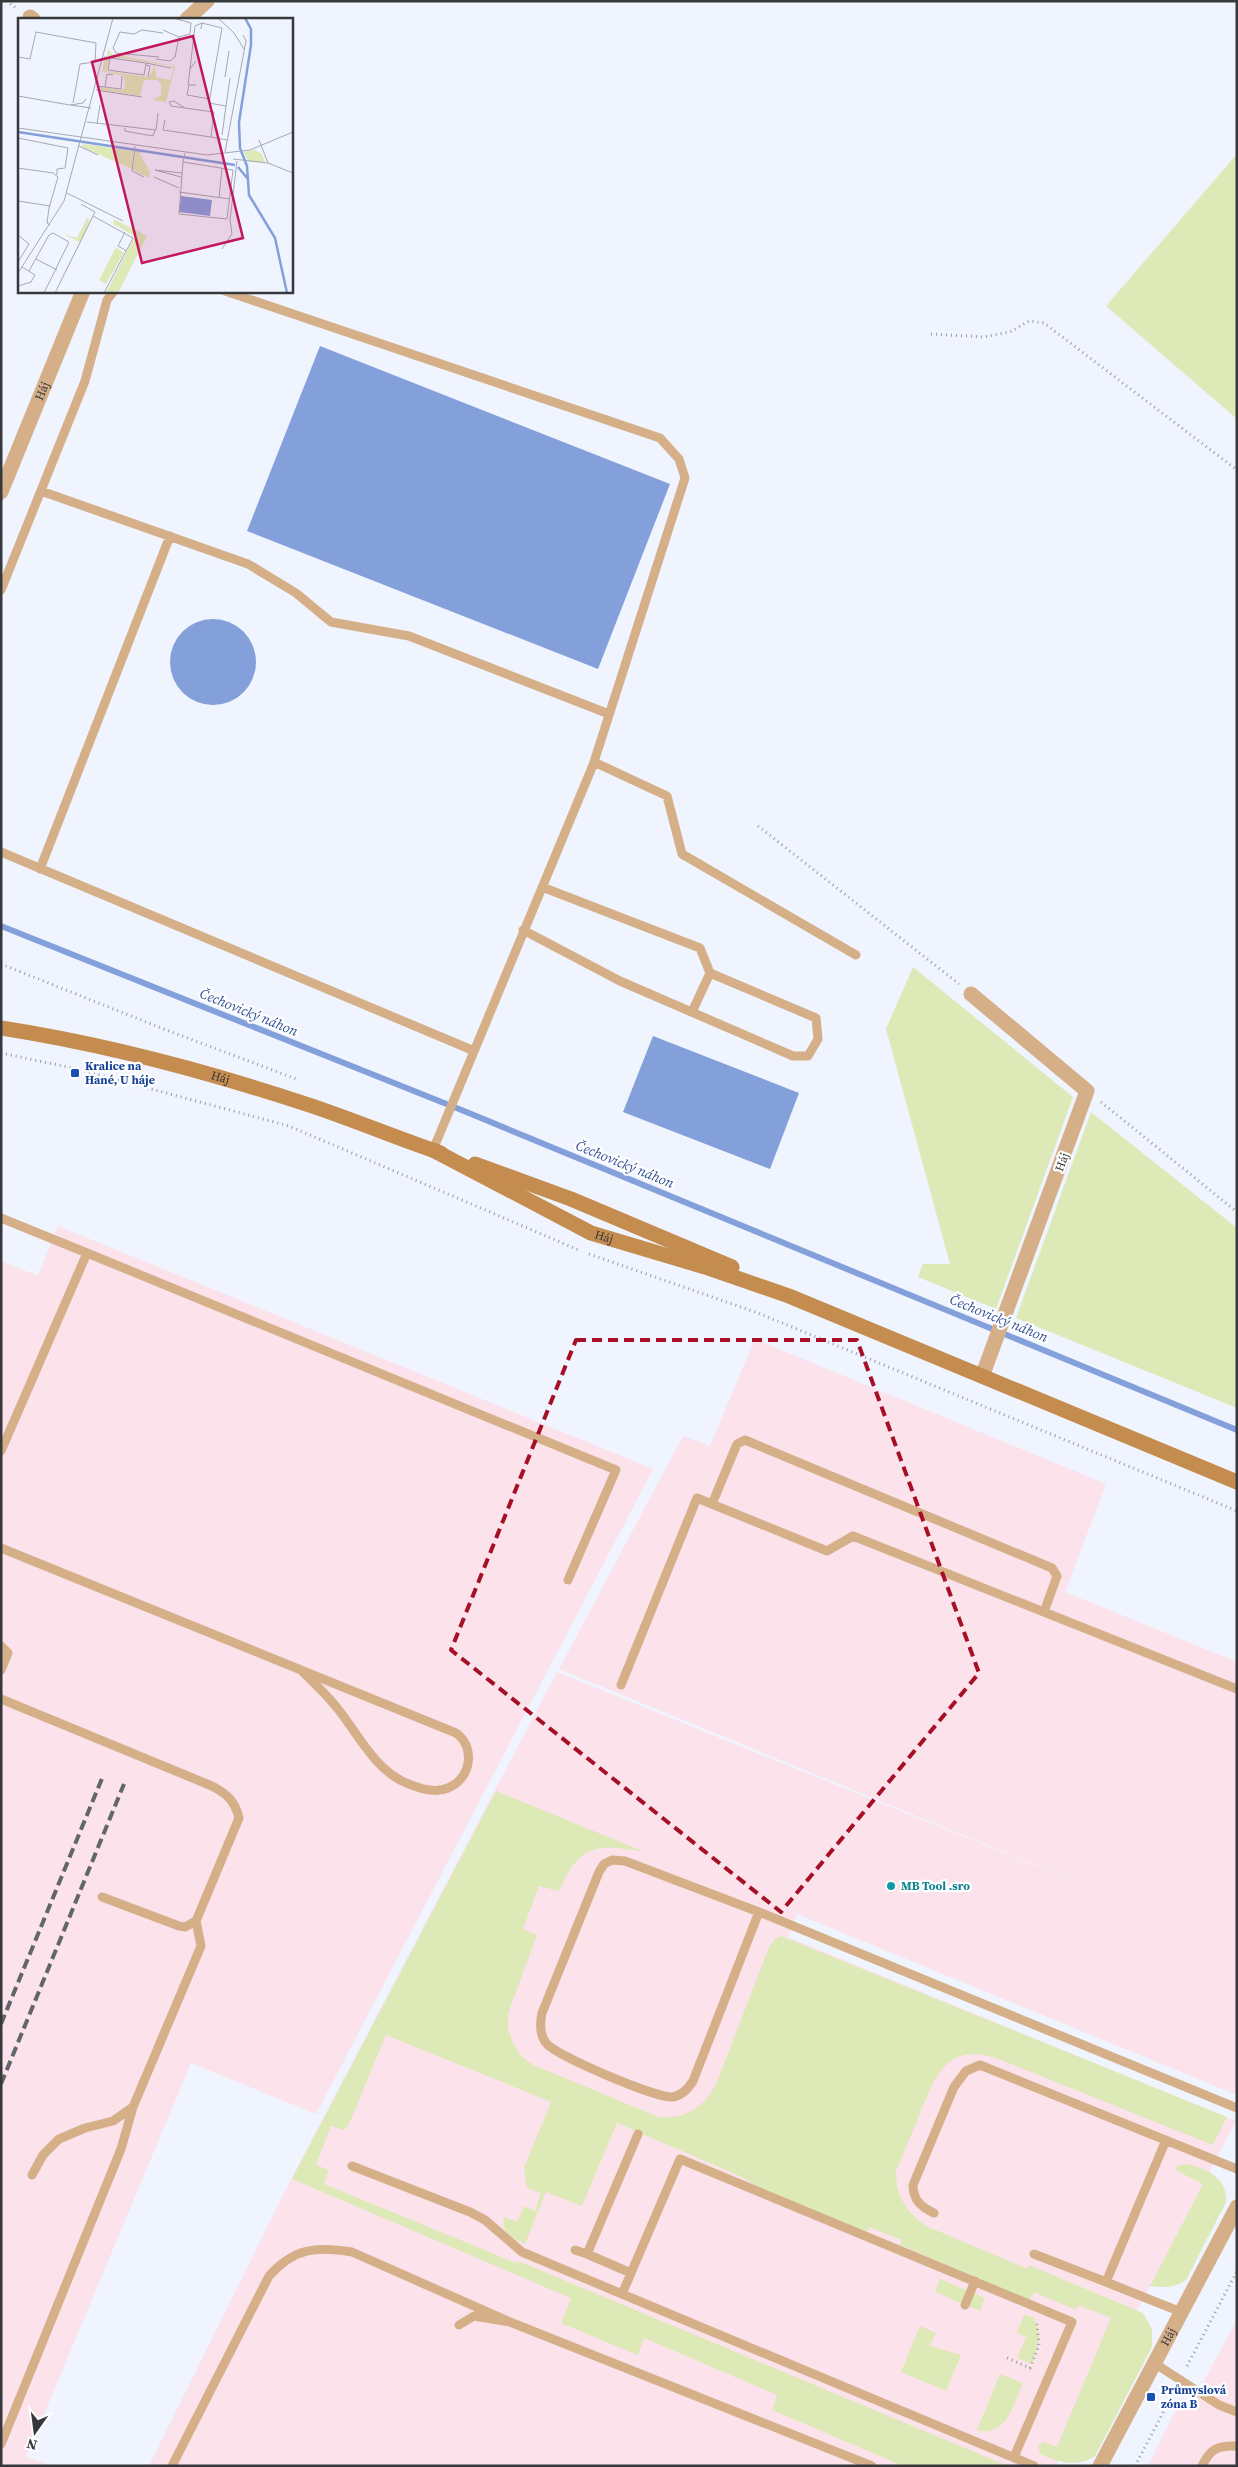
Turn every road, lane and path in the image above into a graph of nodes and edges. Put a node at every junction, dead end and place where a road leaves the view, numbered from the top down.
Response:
1 (207, 1) edge
2 (188, 18) edge
3 (83, 292) edge
4 (113, 292) edge
5 (228, 292) edge
6 (931, 334) dead end
7 (1237, 470) edge
8 (41, 491) junction
9 (1, 492) edge
10 (170, 536) junction
11 (1, 590) edge
12 (609, 714) junction
13 (594, 762) junction
14 (758, 826) dead end
15 (1, 852) edge
16 (40, 869) junction
17 (542, 887) junction
18 (523, 930) junction
19 (856, 955) dead end
20 (710, 973) junction
21 (971, 994) joint
22 (692, 1012) junction
23 (1, 1028) edge
24 (472, 1050) junction
25 (1, 1054) edge
26 (1087, 1091) junction
27 (433, 1150) junction
28 (1237, 1212) edge
29 (1, 1218) edge
30 (87, 1253) junction
31 (789, 1296) junction
32 (983, 1374) junction
33 (1, 1451) edge
34 (1237, 1482) edge
35 (712, 1504) junction
36 (1237, 1511) edge
37 (1, 1548) edge
38 (568, 1580) dead end
39 (1044, 1612) junction
40 (1, 1646) edge
41 (1, 1670) edge
42 (301, 1670) junction
43 (622, 1685) dead end
44 (1237, 1689) edge
45 (1, 1699) edge
46 (102, 1897) dead end
47 (759, 1912) junction
48 (196, 1921) junction
49 (133, 2107) junction
50 (1237, 2108) edge
51 (638, 2134) dead end
52 (1166, 2140) junction
53 (352, 2166) dead end
54 (1237, 2169) edge
55 (32, 2175) dead end
56 (1237, 2207) edge
57 (934, 2213) dead end
58 (575, 2250) dead end
59 (587, 2254) junction
60 (1034, 2254) dead end
61 (631, 2273) junction
62 (975, 2281) junction
63 (1106, 2282) junction
64 (622, 2294) junction
65 (964, 2305) dead end
66 (1181, 2312) junction
67 (510, 2322) junction
68 (459, 2325) dead end
69 (1154, 2363) junction
70 (1237, 2412) edge
71 (1, 2444) edge
72 (1237, 2446) edge
73 (1014, 2457) junction
74 (172, 2466) edge
75 (872, 2466) edge
76 (1034, 2466) edge
77 (1100, 2466) edge
78 (1202, 2466) edge

1 - 2 street
3 - 9 street, Háj
4 - 8 lane
5 - 12 lane
6 - 7 path
8 - 10 lane
8 - 11 lane
10 - 12 lane
10 - 16 lane
12 - 13 lane
13 - 17 lane
13 - 19 lane
14 - 21 path
15 - 16 lane
16 - 24 lane
17 - 18 lane
17 - 20 lane
18 - 22 lane
18 - 24 lane
20 - 22 lane
20 - 22 lane
21 - 26 street
23 - 27 main road, Háj
24 - 27 lane
25 - 36 path
26 - 28 path
26 - 32 street, Háj
27 - 31 main road, Háj
27 - 31 main road, Háj
29 - 30 lane
30 - 33 lane
30 - 38 lane
31 - 32 main road, Háj
32 - 34 main road, Háj
35 - 39 lane
35 - 39 lane
35 - 43 lane
37 - 42 lane
39 - 44 lane
40 - 41 lane
42 - 42 lane
45 - 48 lane
46 - 48 lane
47 - 47 lane
47 - 50 lane
48 - 49 lane
49 - 55 lane
49 - 71 lane
51 - 59 lane
52 - 54 lane
52 - 57 lane
52 - 63 lane
53 - 64 lane
56 - 66 street, Háj
58 - 59 lane
59 - 61 lane
60 - 63 lane
61 - 62 lane
61 - 64 lane
62 - 65 lane
62 - 73 lane
63 - 66 lane
64 - 73 lane
66 - 69 street, Háj
67 - 68 lane
67 - 74 lane
67 - 75 lane
69 - 70 lane
69 - 77 street, Háj
72 - 78 lane
73 - 76 lane

